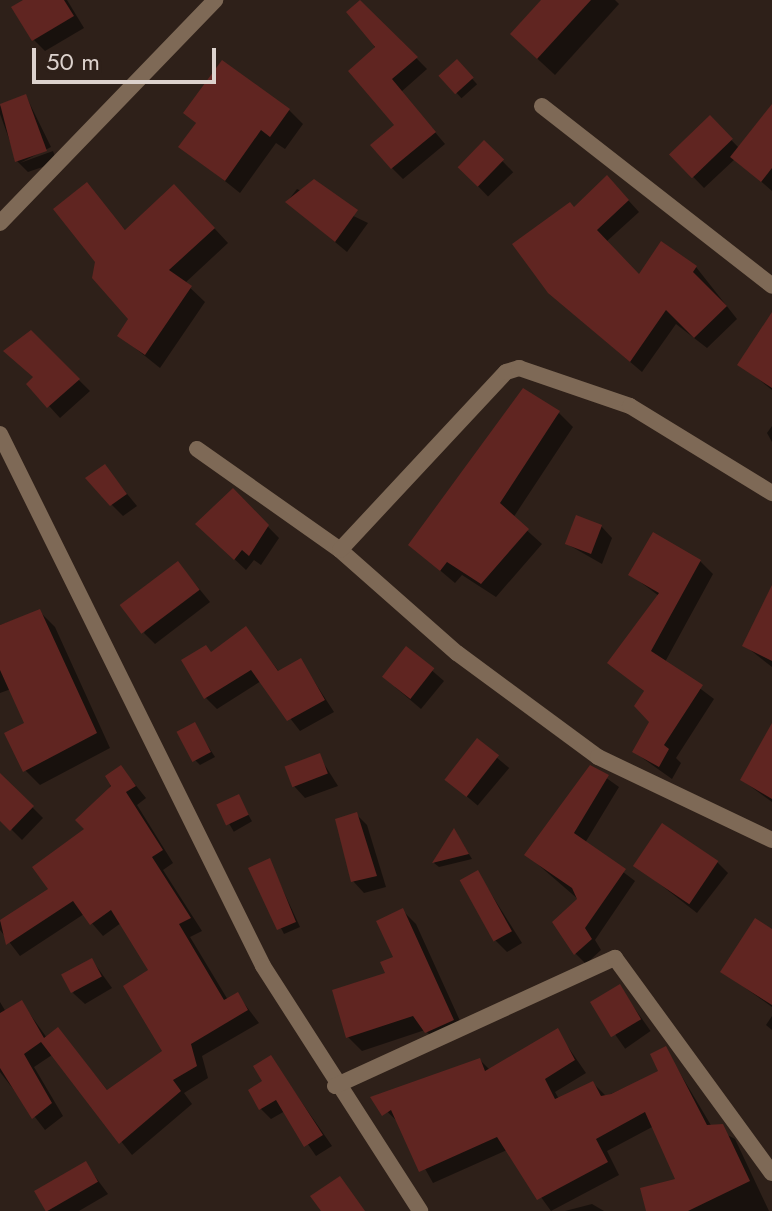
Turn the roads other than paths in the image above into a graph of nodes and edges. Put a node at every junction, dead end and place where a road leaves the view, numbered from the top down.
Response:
1 (215, 0) edge
2 (542, 106) dead end
3 (0, 223) edge
4 (772, 286) edge
5 (0, 434) edge
6 (197, 449) dead end
7 (772, 493) edge
8 (340, 550) junction
9 (772, 840) edge
10 (335, 1086) junction
11 (772, 1173) edge
12 (420, 1211) edge

1 - 3 street
2 - 4 street
5 - 10 street
6 - 8 street
7 - 8 street
8 - 9 street
10 - 11 street
10 - 12 street

